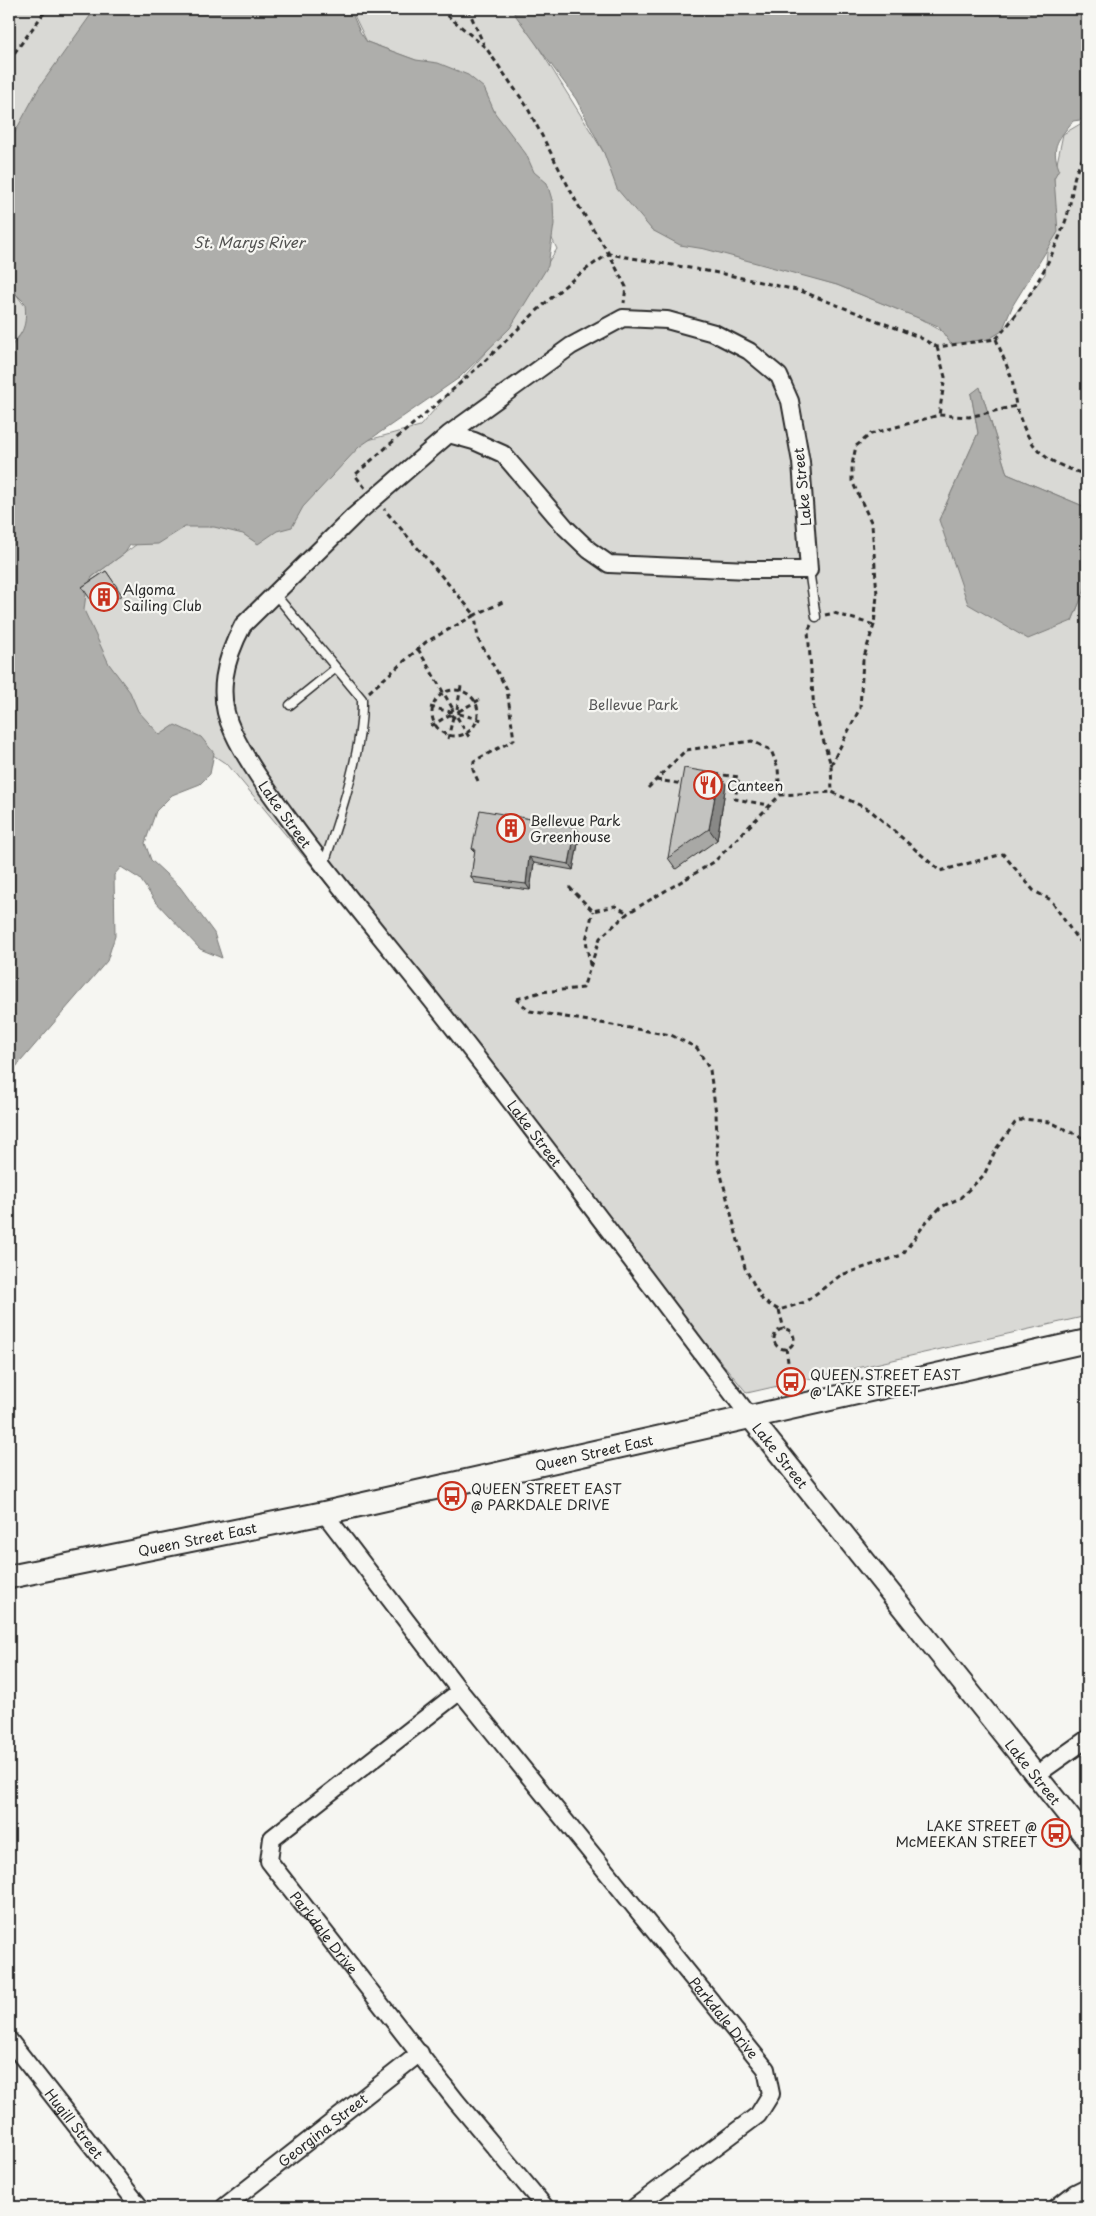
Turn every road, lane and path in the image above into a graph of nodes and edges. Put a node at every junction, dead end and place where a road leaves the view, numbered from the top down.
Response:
1 (47, 9) edge
2 (440, 9) edge
3 (468, 9) edge
4 (486, 48) junction
5 (9, 60) edge
6 (1087, 154) edge
7 (608, 254) junction
8 (622, 318) junction
9 (996, 339) junction
10 (938, 347) junction
11 (1016, 406) junction
12 (939, 415) junction
13 (449, 434) junction
14 (1087, 475) edge
15 (375, 499) junction
16 (809, 570) junction
17 (274, 593) junction
18 (505, 601) dead end
19 (475, 615) junction
20 (816, 617) junction
21 (874, 625) junction
22 (418, 649) junction
23 (336, 668) junction
24 (462, 686) dead end
25 (460, 692) junction
26 (444, 694) junction
27 (362, 699) junction
28 (479, 700) dead end
29 (475, 702) junction
30 (290, 705) dead end
31 (432, 707) junction
32 (455, 713) junction
33 (477, 719) junction
34 (482, 720) dead end
35 (433, 725) junction
36 (467, 735) junction
37 (448, 737) junction
38 (830, 765) junction
39 (710, 773) edge
40 (656, 780) junction
41 (478, 782) dead end
42 (687, 784) edge
43 (648, 788) dead end
44 (832, 792) junction
45 (780, 795) junction
46 (770, 805) junction
47 (323, 866) junction
48 (569, 887) dead end
49 (592, 911) junction
50 (628, 913) junction
51 (1087, 942) edge
52 (590, 965) junction
53 (1087, 1140) edge
54 (779, 1310) junction
55 (784, 1329) junction
56 (1087, 1340) edge
57 (786, 1348) junction
58 (794, 1405) junction
59 (750, 1417) junction
60 (324, 1513) junction
61 (9, 1576) edge
62 (460, 1691) junction
63 (1087, 1739) edge
64 (1036, 1775) junction
65 (1087, 1839) edge
66 (9, 2040) edge
67 (420, 2053) junction
68 (1087, 2187) edge
69 (140, 2207) edge
70 (224, 2207) edge
71 (545, 2207) edge
72 (635, 2207) edge
73 (1057, 2207) edge

1 - 5 path
2 - 4 path
3 - 4 path
4 - 7 path
6 - 9 path
7 - 8 path
7 - 10 path
7 - 15 path
8 - 13 street, Lake Street
8 - 16 street, Lake Street
9 - 10 path
9 - 11 path
10 - 12 path
11 - 12 path
11 - 14 path
12 - 21 path
13 - 15 street, Lake Street
13 - 16 street
15 - 17 street, Lake Street
15 - 19 path
16 - 20 lane
17 - 23 lane
17 - 47 street, Lake Street
18 - 19 path
19 - 22 path
19 - 41 path
20 - 21 path
20 - 38 path
21 - 38 path
22 - 26 path
22 - 27 path
23 - 27 lane
23 - 30 lane
24 - 25 path
25 - 26 path
25 - 29 path
25 - 32 path
26 - 31 path
26 - 32 path
27 - 47 lane
28 - 29 path
29 - 32 path
29 - 33 path
31 - 32 path
31 - 35 path
32 - 33 path
32 - 35 path
32 - 36 path
32 - 37 path
33 - 34 path
33 - 36 path
35 - 37 path
36 - 37 path
38 - 44 path
39 - 46 path
40 - 42 path
40 - 43 path
40 - 45 path
44 - 45 path
44 - 51 path
45 - 46 path
46 - 50 path
47 - 59 street, Lake Street
48 - 49 path
49 - 50 path
49 - 52 path
50 - 52 path
52 - 54 path
53 - 54 path
54 - 55 path
55 - 57 path
55 - 57 path
56 - 58 main road, Queen Street East
57 - 58 path
58 - 59 main road, Queen Street East
59 - 60 main road, Queen Street East
59 - 64 street, Lake Street
60 - 61 main road, Queen Street East
60 - 62 street, Parkdale Drive
62 - 67 street, Parkdale Drive
62 - 72 street, Parkdale Drive
63 - 64 street
64 - 65 street, Lake Street
66 - 69 street, Hugill Street
67 - 70 street, Georgina Street
67 - 71 street, Parkdale Drive
68 - 73 street

